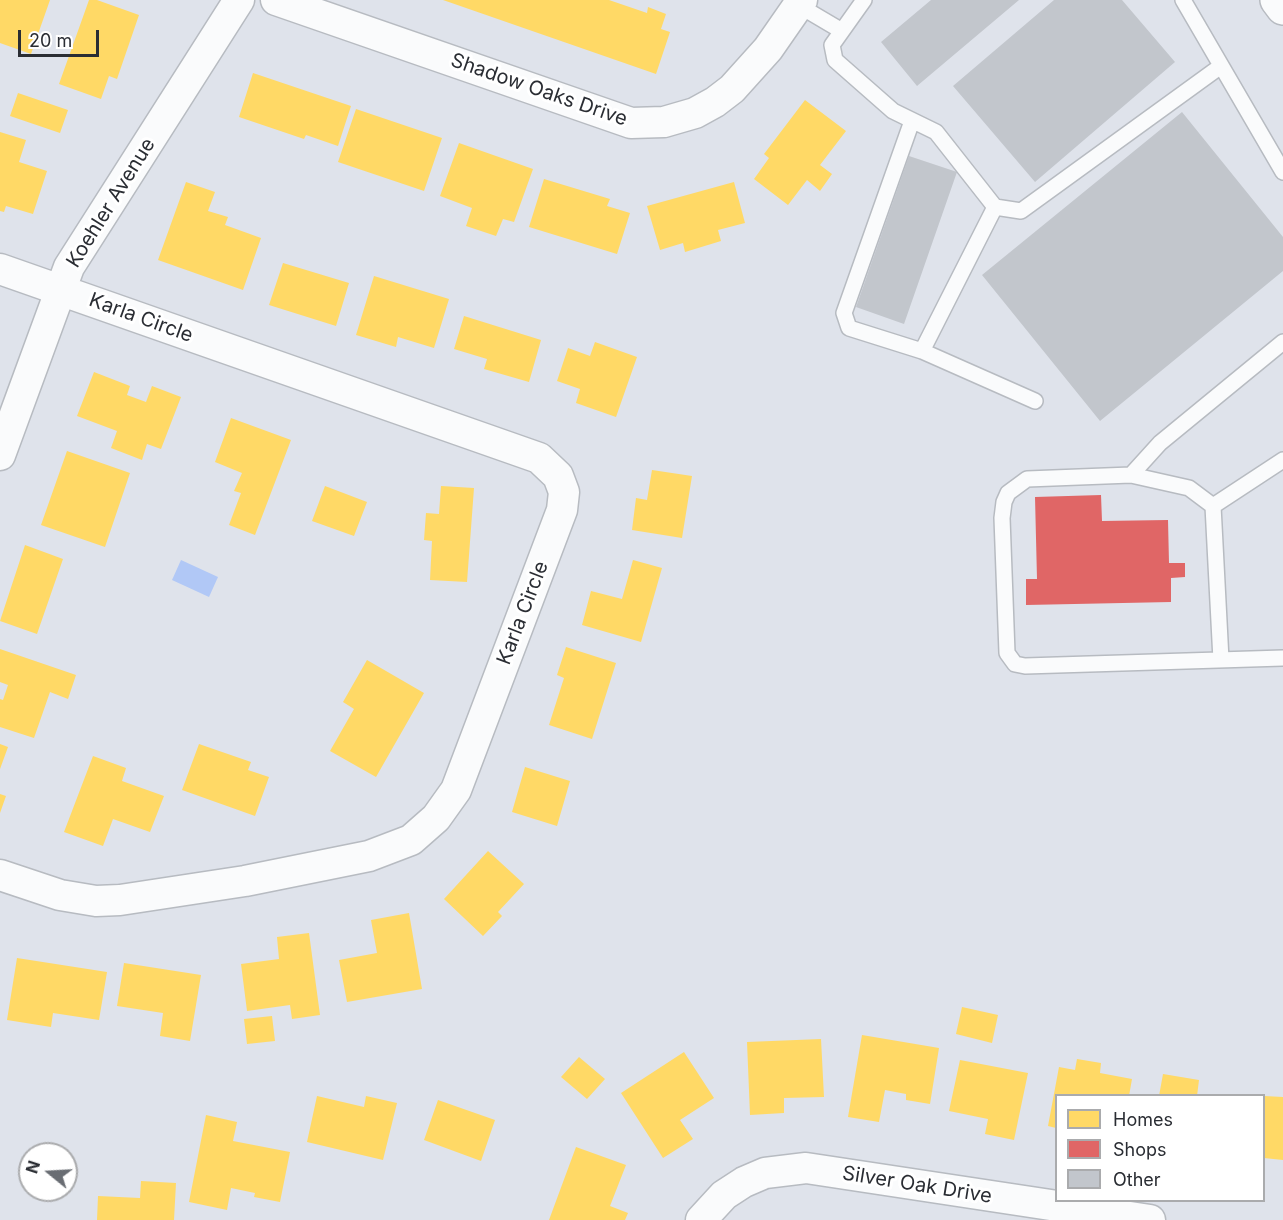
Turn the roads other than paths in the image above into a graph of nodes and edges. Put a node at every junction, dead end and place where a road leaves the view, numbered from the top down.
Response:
1 (239, 0) edge
2 (276, 0) edge
3 (864, 0) edge
4 (1183, 0) edge
5 (1277, 0) edge
6 (797, 2) edge
7 (1283, 8) edge
8 (842, 31) junction
9 (1221, 66) junction
10 (912, 121) junction
11 (1283, 172) edge
12 (995, 207) junction
13 (0, 269) edge
14 (61, 290) junction
15 (1283, 342) edge
16 (922, 351) junction
17 (1035, 401) dead end
18 (0, 455) edge
19 (1283, 460) edge
20 (1131, 475) junction
21 (1213, 506) junction
22 (1283, 658) edge
23 (1221, 660) junction
24 (0, 875) edge
25 (701, 1220) edge
26 (1150, 1220) edge

1 - 14 street, Koehler Avenue
2 - 6 street, Shadow Oaks Drive
3 - 8 lane
4 - 9 lane
5 - 7 main road
6 - 8 lane
8 - 10 lane
9 - 11 lane
9 - 12 lane
10 - 12 lane
10 - 16 lane
12 - 16 lane
13 - 14 street, Karla Circle
14 - 18 street, Koehler Avenue
14 - 24 street, Karla Circle
15 - 20 lane
16 - 17 lane
19 - 21 lane
20 - 21 lane
20 - 23 lane
21 - 23 lane
22 - 23 lane
25 - 26 street, Silver Oak Drive

